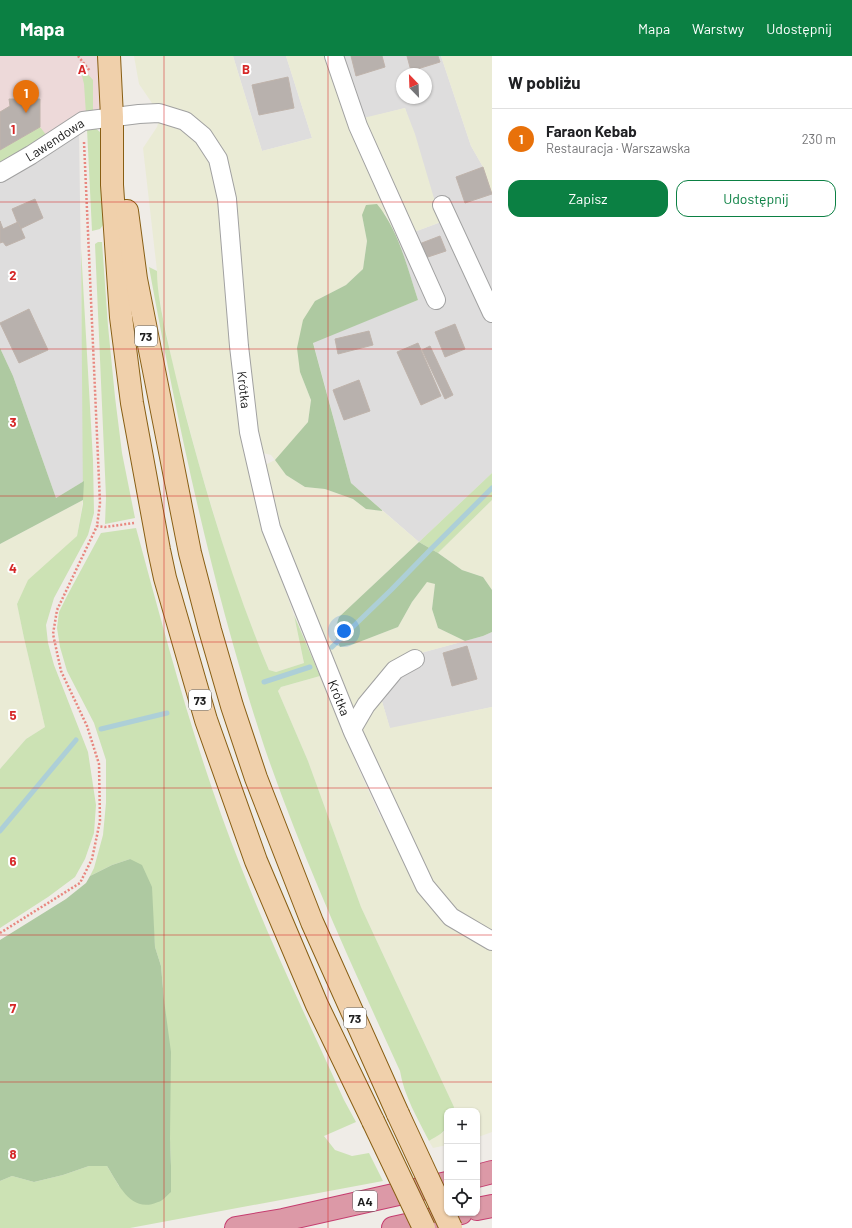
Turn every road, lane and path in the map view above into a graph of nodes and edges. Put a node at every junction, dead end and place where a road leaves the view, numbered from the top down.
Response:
1 (109, 56) edge
2 (334, 56) edge
3 (112, 117) junction
4 (83, 120) junction
5 (0, 172) edge
6 (442, 205) dead end
7 (88, 240) dead end
8 (436, 300) dead end
9 (492, 313) edge
10 (97, 526) dead end
11 (414, 659) dead end
12 (352, 729) junction
13 (0, 933) edge
14 (492, 941) edge
15 (492, 1172) edge
16 (480, 1175) edge
17 (444, 1184) edge
18 (492, 1206) edge
19 (480, 1208) edge
20 (447, 1216) edge
21 (236, 1228) edge
22 (392, 1228) edge
23 (424, 1228) edge
24 (452, 1228) edge

1 - 3 main road, 73
2 - 8 street
3 - 4 street, Lawendowa
3 - 12 street, Krótka
3 - 23 main road, 73, bridge
3 - 24 main road, 73, bridge
4 - 5 street, Lawendowa
4 - 7 path
6 - 9 street
10 - 13 path
11 - 12 street, Krótka
12 - 14 street, Krótka
15 - 16 highway
17 - 21 highway, A4
18 - 19 highway
20 - 22 highway

